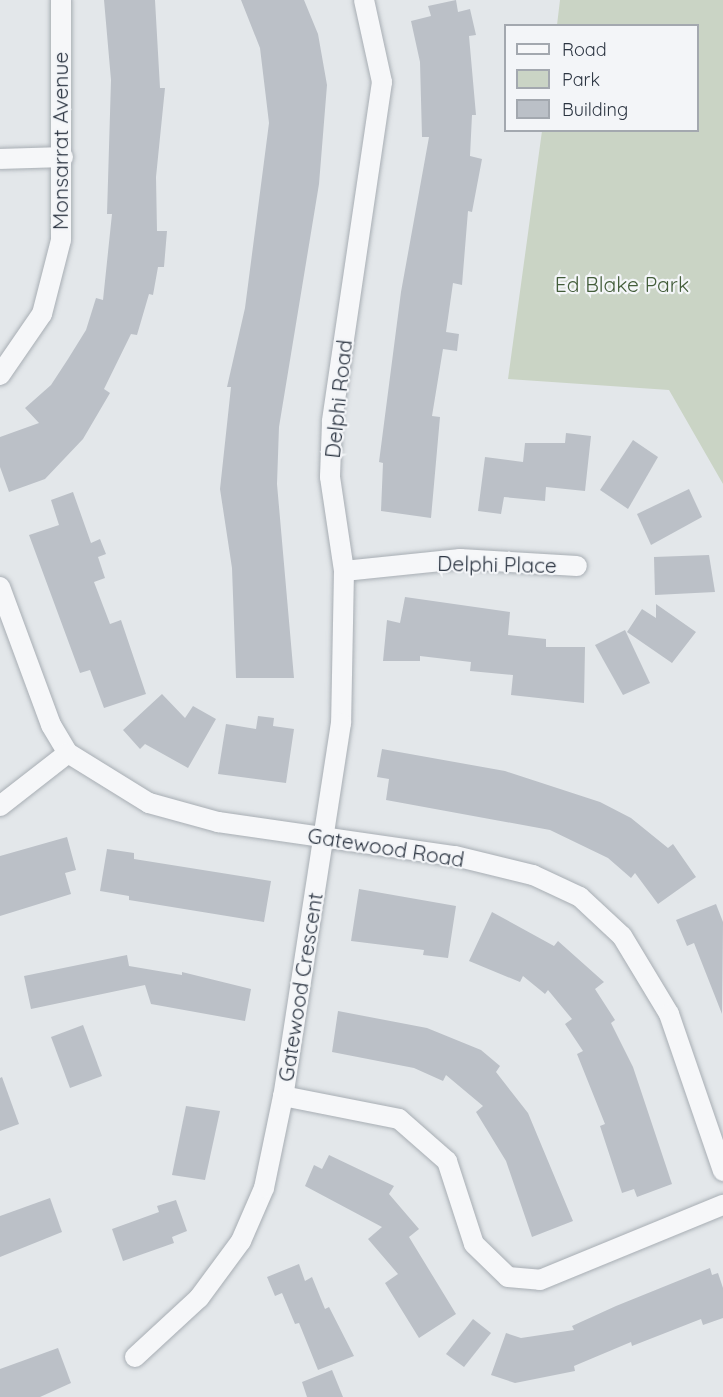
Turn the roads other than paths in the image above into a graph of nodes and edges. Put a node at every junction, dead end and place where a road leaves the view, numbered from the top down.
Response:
1 (61, 0) edge
2 (364, 0) edge
3 (63, 156) junction
4 (0, 159) edge
5 (0, 375) edge
6 (577, 566) dead end
7 (344, 571) junction
8 (0, 587) edge
9 (68, 753) junction
10 (0, 806) edge
11 (324, 837) junction
12 (283, 1096) junction
13 (723, 1171) edge
14 (723, 1205) edge
15 (135, 1357) dead end

1 - 3 street, Monsarrat Avenue
2 - 7 street, Delphi Road
3 - 4 street
3 - 5 street, Monsarrat Avenue
6 - 7 street, Delphi Place
7 - 11 street, Delphi Road
8 - 9 street, Gatewood Road
9 - 10 street
9 - 11 street, Gatewood Road
11 - 12 street, Gatewood Crescent
11 - 13 street, Gatewood Road
12 - 14 street, Gatewood Crescent
12 - 15 street

